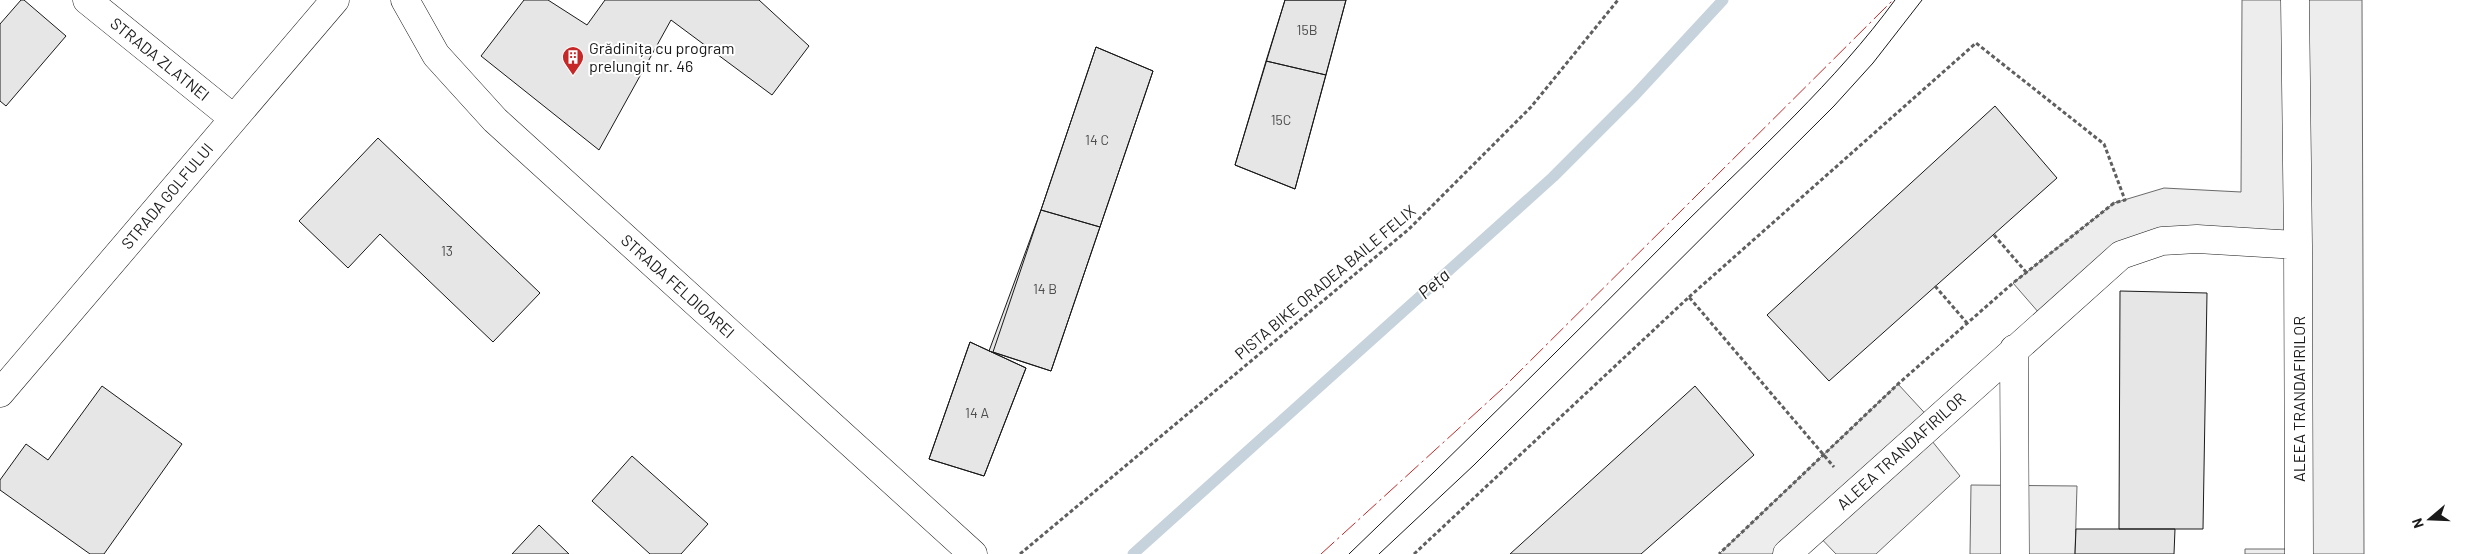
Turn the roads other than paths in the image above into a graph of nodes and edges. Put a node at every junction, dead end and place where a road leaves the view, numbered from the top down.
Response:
1 (87, 0) edge
2 (335, 0) edge
3 (405, 0) edge
4 (2295, 0) edge
5 (233, 118) junction
6 (2298, 245) junction
7 (2014, 349) junction
8 (0, 394) edge
9 (973, 554) edge
10 (1787, 554) edge
11 (2015, 554) edge
12 (2299, 554) edge

1 - 5 street, STRADA ZLATNEI
2 - 5 street, STRADA GOLFULUI
3 - 9 street, STRADA FELDIOAREI
4 - 6 street, ALEEA TRANDAFIRILOR
5 - 8 street, STRADA GOLFULUI
6 - 7 street, ALEEA TRANDAFIRILOR
6 - 12 street, ALEEA TRANDAFIRILOR
7 - 10 street, ALEEA TRANDAFIRILOR
7 - 11 street

